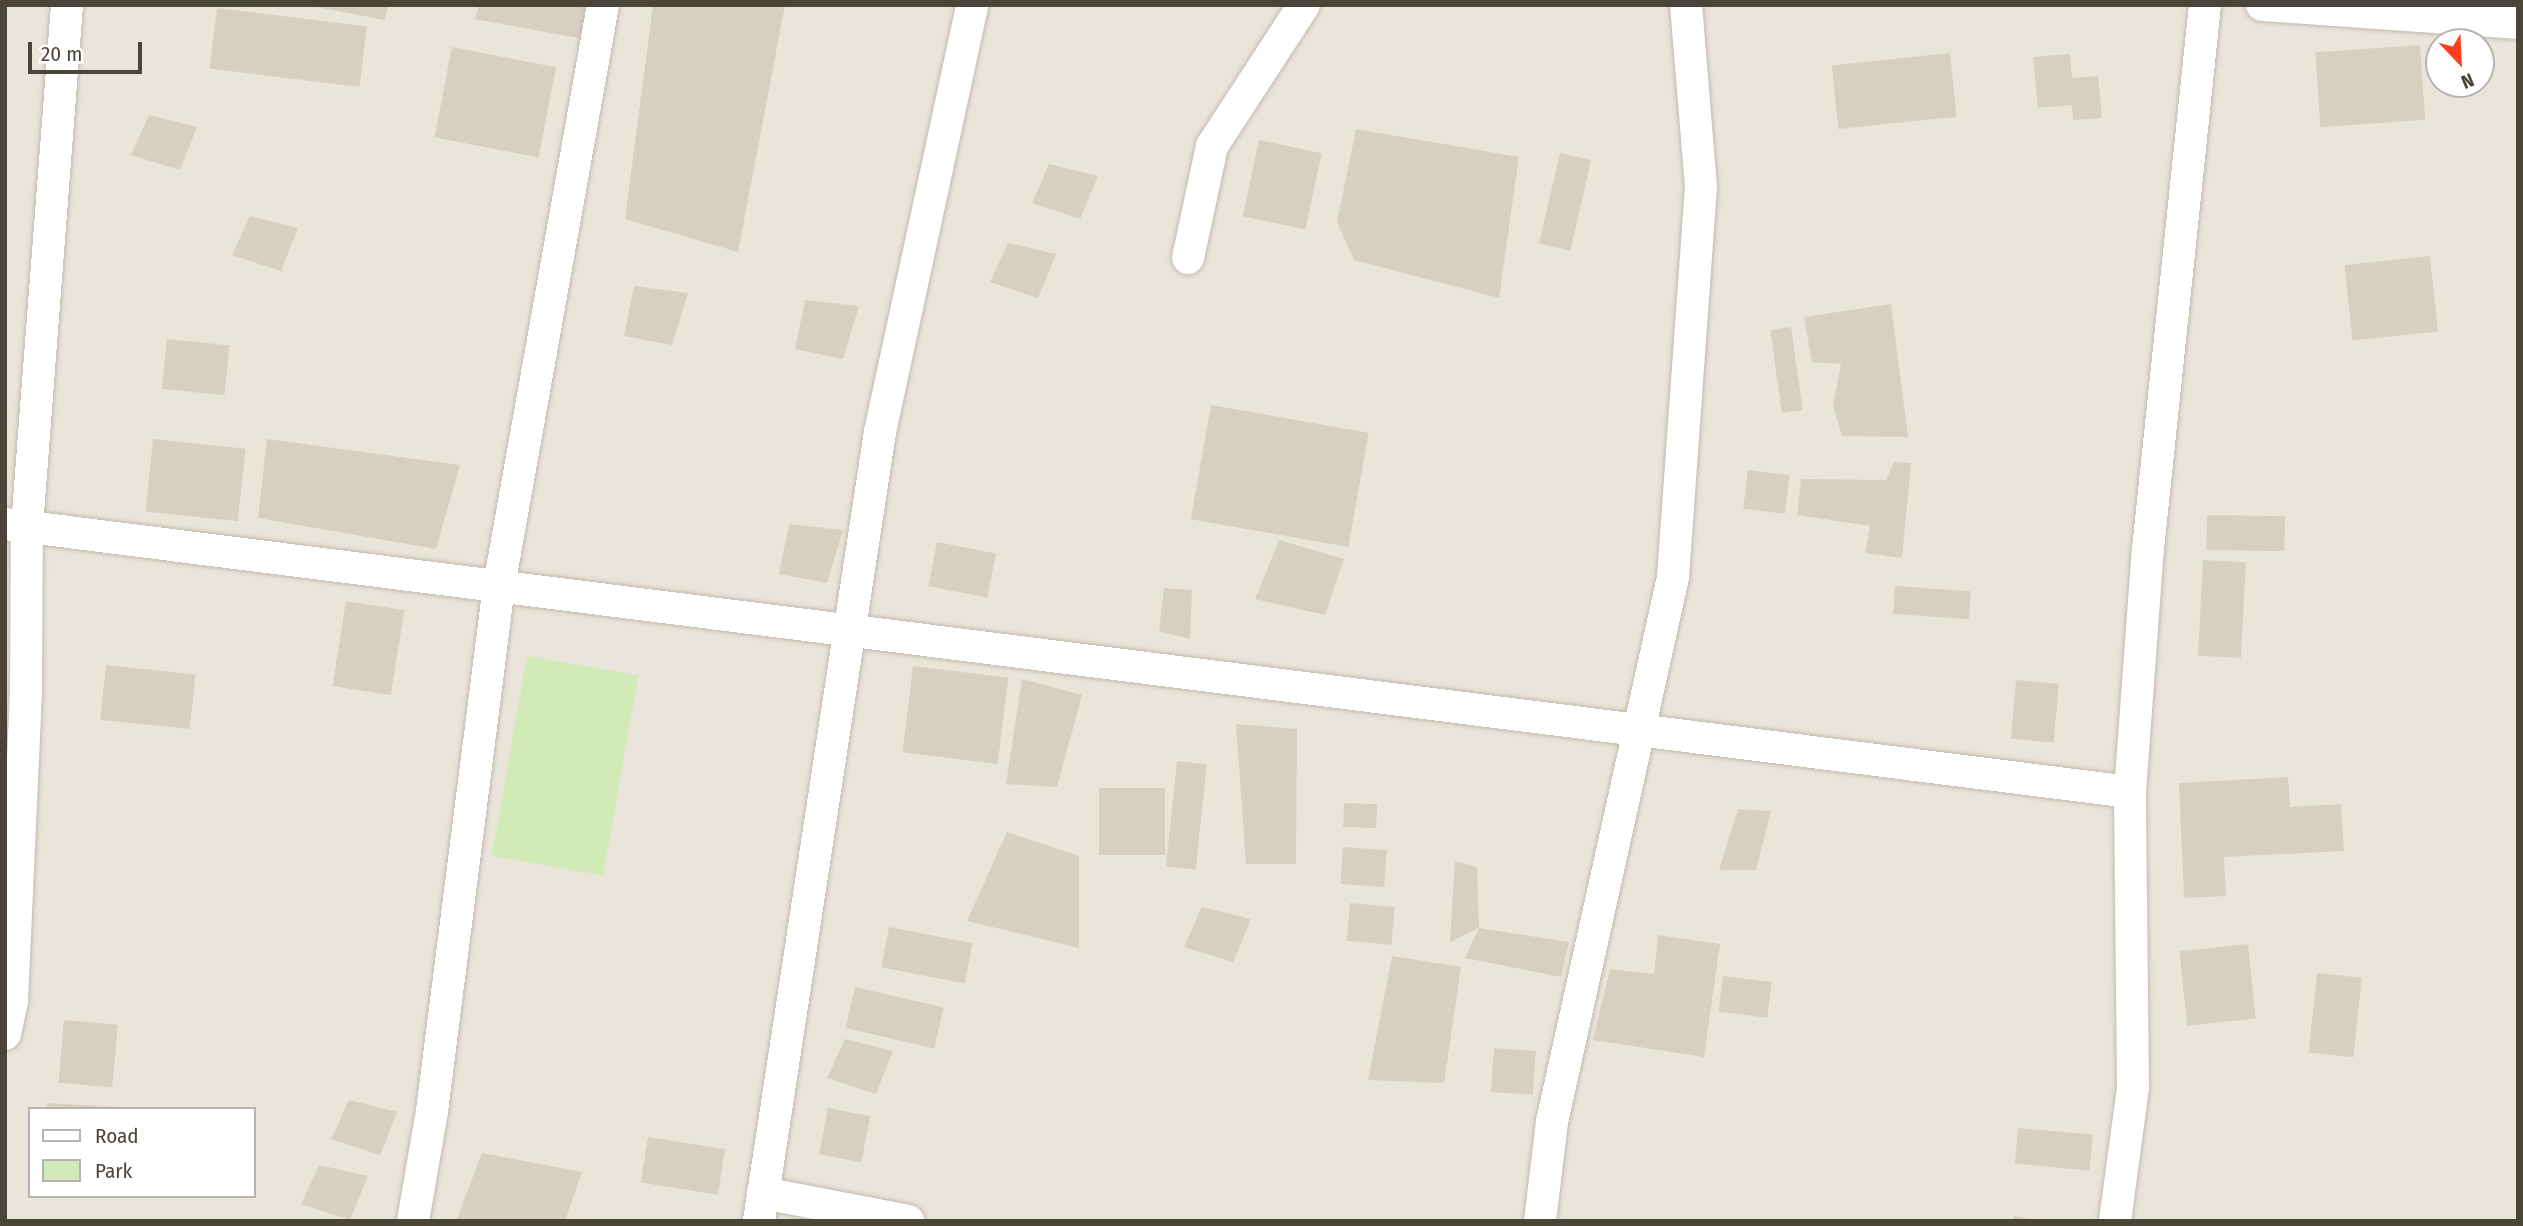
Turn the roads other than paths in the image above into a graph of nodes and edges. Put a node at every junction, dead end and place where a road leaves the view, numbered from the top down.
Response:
1 (67, 5) edge
2 (603, 5) edge
3 (972, 5) edge
4 (1304, 5) edge
5 (1686, 5) edge
6 (2205, 5) edge
7 (2262, 5) edge
8 (2518, 23) edge
9 (1188, 258) dead end
10 (16, 525) edge
11 (499, 586) junction
12 (846, 629) junction
13 (1639, 730) junction
14 (2130, 792) junction
15 (5, 1034) edge
16 (761, 1207) edge
17 (413, 1221) edge
18 (908, 1221) edge
19 (1540, 1221) edge
20 (2115, 1221) edge

1 - 10 street
2 - 11 street
3 - 12 street
4 - 9 street
5 - 13 street
6 - 14 street
7 - 8 street
10 - 11 street
10 - 15 street
11 - 12 street
11 - 17 street
12 - 13 street
12 - 16 street
13 - 14 street
13 - 19 street
14 - 20 street
16 - 18 street

